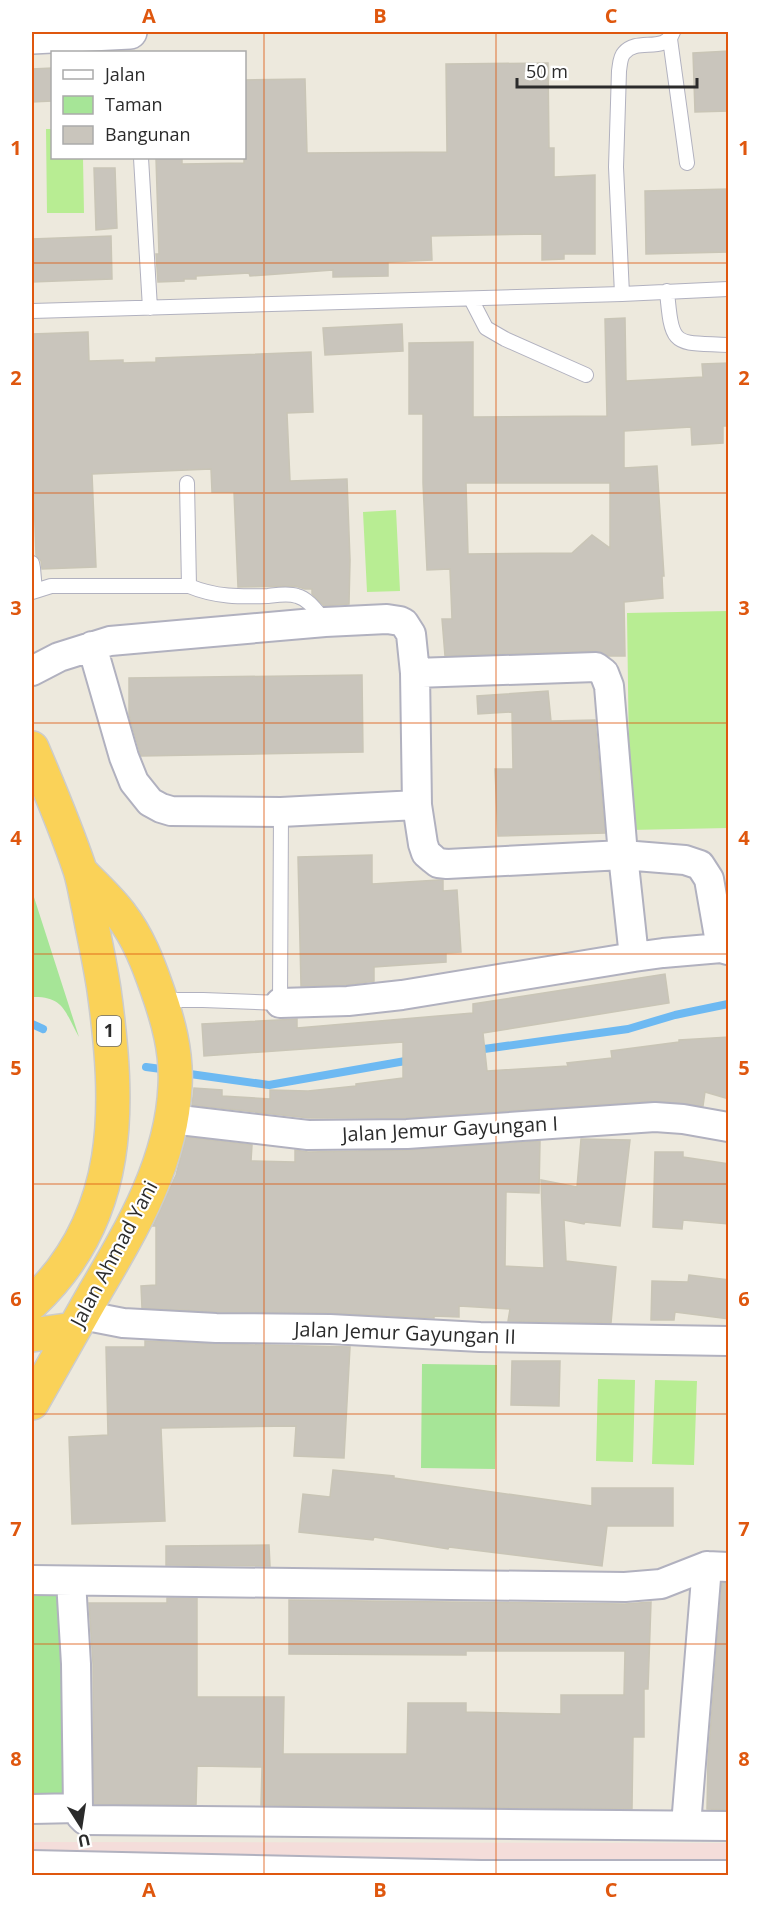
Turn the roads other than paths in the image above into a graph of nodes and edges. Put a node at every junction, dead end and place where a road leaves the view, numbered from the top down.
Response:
1 (130, 32) edge
2 (672, 35) edge
3 (32, 38) edge
4 (141, 159) edge
5 (687, 163) dead end
6 (729, 289) edge
7 (667, 291) junction
8 (622, 294) junction
9 (471, 298) junction
10 (150, 308) junction
11 (32, 311) edge
12 (729, 345) edge
13 (586, 375) dead end
14 (187, 483) dead end
15 (32, 563) edge
16 (189, 586) junction
17 (33, 591) edge
18 (326, 622) junction
19 (92, 646) junction
20 (32, 671) edge
21 (415, 674) junction
22 (32, 748) edge
23 (417, 805) junction
24 (281, 812) junction
25 (623, 855) junction
26 (81, 872) junction
27 (725, 949) edge
28 (634, 957) junction
29 (161, 1000) junction
30 (280, 1003) junction
31 (171, 1119) junction
32 (729, 1127) edge
33 (32, 1303) edge
34 (78, 1322) junction
35 (32, 1335) edge
36 (729, 1341) edge
37 (32, 1403) edge
38 (718, 1567) edge
39 (32, 1580) edge
40 (71, 1581) junction
41 (78, 1808) junction
42 (32, 1809) edge
43 (686, 1825) junction
44 (729, 1826) edge
45 (36, 1869) edge
46 (215, 1872) edge
47 (481, 1875) edge
48 (634, 1875) edge
49 (729, 1875) edge

1 - 3 main road
2 - 5 lane
2 - 8 lane
4 - 10 lane
6 - 7 lane
7 - 8 lane
7 - 12 lane
8 - 9 lane
9 - 10 lane
9 - 13 lane
10 - 11 lane
14 - 16 lane
15 - 17 lane
16 - 17 lane
16 - 18 lane
18 - 19 street
18 - 21 street
19 - 20 street
19 - 24 street
21 - 23 street
21 - 25 street
22 - 26 highway, 1
23 - 24 street
23 - 25 street
24 - 30 lane
25 - 27 street
25 - 28 street
26 - 29 highway, Jalan Ahmad Yani / 1
26 - 33 highway, 1
27 - 28 street
28 - 30 street
29 - 30 lane
29 - 31 highway, Jalan Ahmad Yani / 1
31 - 32 street, Jalan Jemur Gayungan I
31 - 34 highway, Jalan Ahmad Yani / 1
34 - 35 highway
34 - 36 street, Jalan Jemur Gayungan II
34 - 37 highway, Jalan Ahmad Yani / 1
38 - 40 street
38 - 43 street
39 - 40 street
40 - 41 street
41 - 42 street
41 - 43 street
43 - 44 street
45 - 46 street
46 - 47 street
47 - 48 street
48 - 49 street

